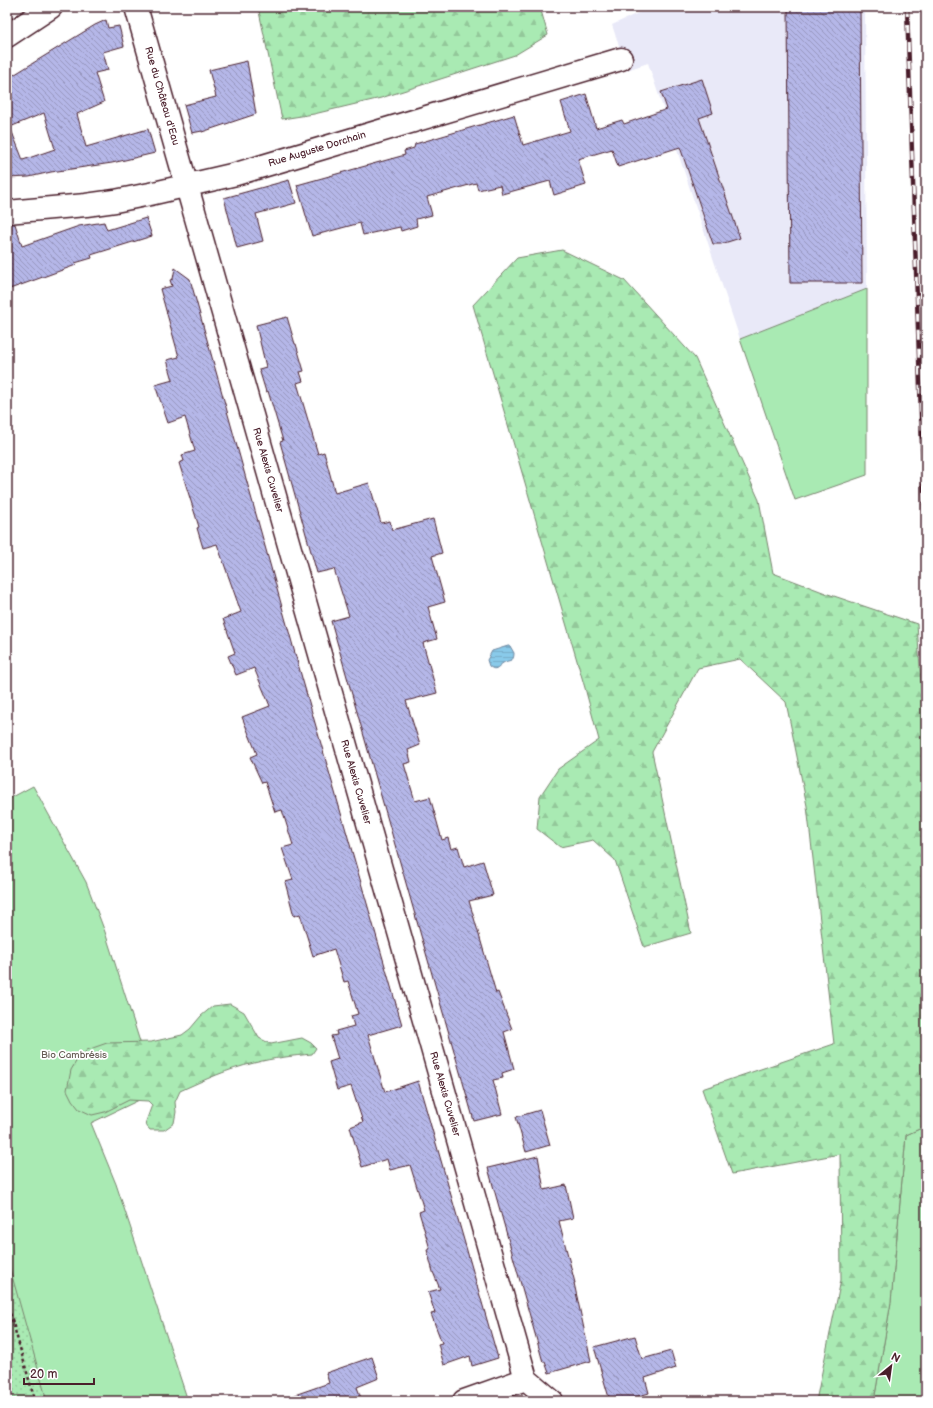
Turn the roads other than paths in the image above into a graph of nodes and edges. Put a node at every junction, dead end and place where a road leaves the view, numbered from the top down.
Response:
1 (51, 7) edge
2 (136, 7) edge
3 (7, 36) edge
4 (621, 59) dead end
5 (187, 185) junction
6 (7, 212) edge
7 (526, 1379) junction
8 (464, 1401) edge
9 (552, 1401) edge

1 - 3 street
2 - 5 street, Rue du Château d'Eau
4 - 5 street, Rue Auguste Dorchain
5 - 6 street, Rue Auguste Dorchain
5 - 7 street, Rue Alexis Cuvelier
7 - 8 street
7 - 9 street

